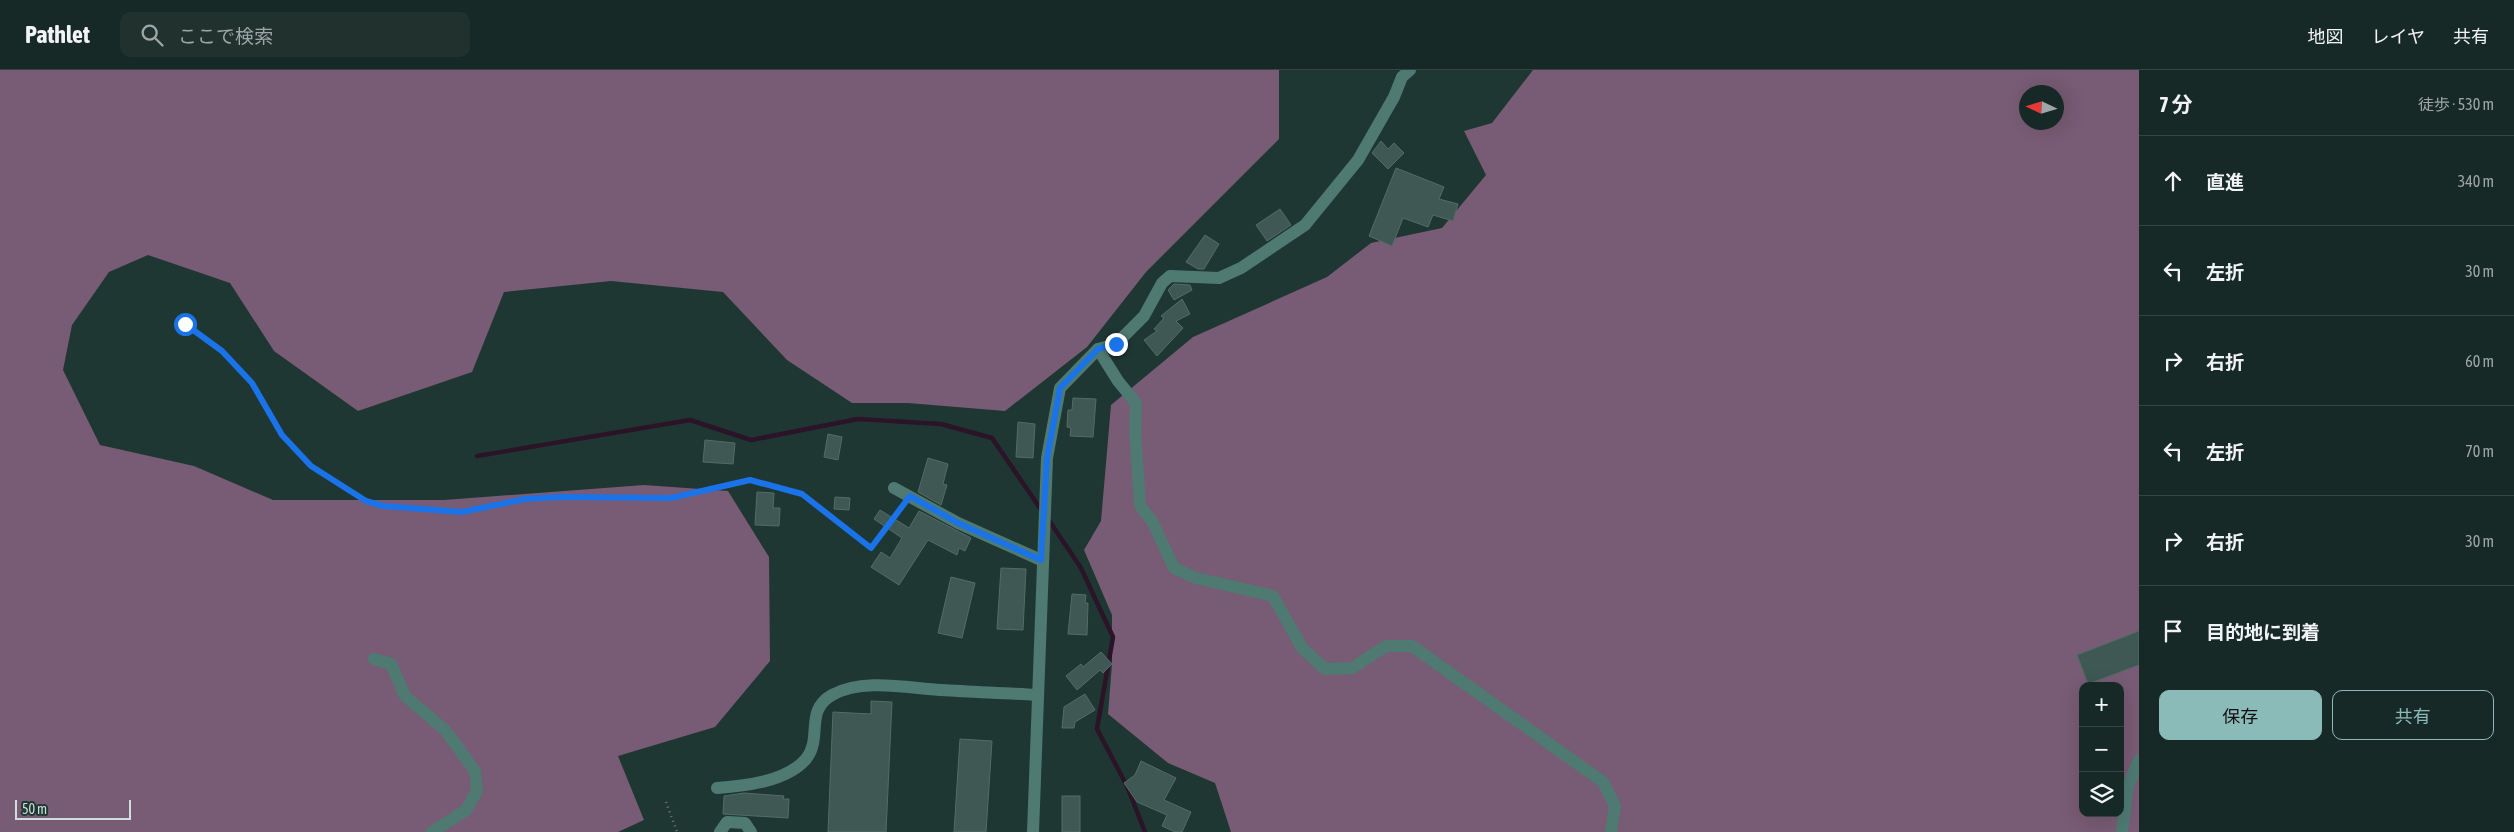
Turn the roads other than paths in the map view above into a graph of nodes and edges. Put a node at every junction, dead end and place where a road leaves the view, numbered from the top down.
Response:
1 (1410, 70) edge
2 (1098, 349) junction
3 (894, 488) dead end
4 (1041, 560) junction
5 (374, 659) dead end
6 (1037, 695) junction
7 (2139, 760) edge
8 (716, 788) dead end
9 (432, 832) edge
10 (720, 832) edge
11 (751, 832) edge
12 (1033, 832) edge
13 (1611, 832) edge
14 (2122, 832) edge

1 - 2 street
2 - 4 street
2 - 13 street
3 - 4 street
4 - 6 street
5 - 9 street
6 - 8 street
6 - 12 street
7 - 14 street
10 - 11 street

